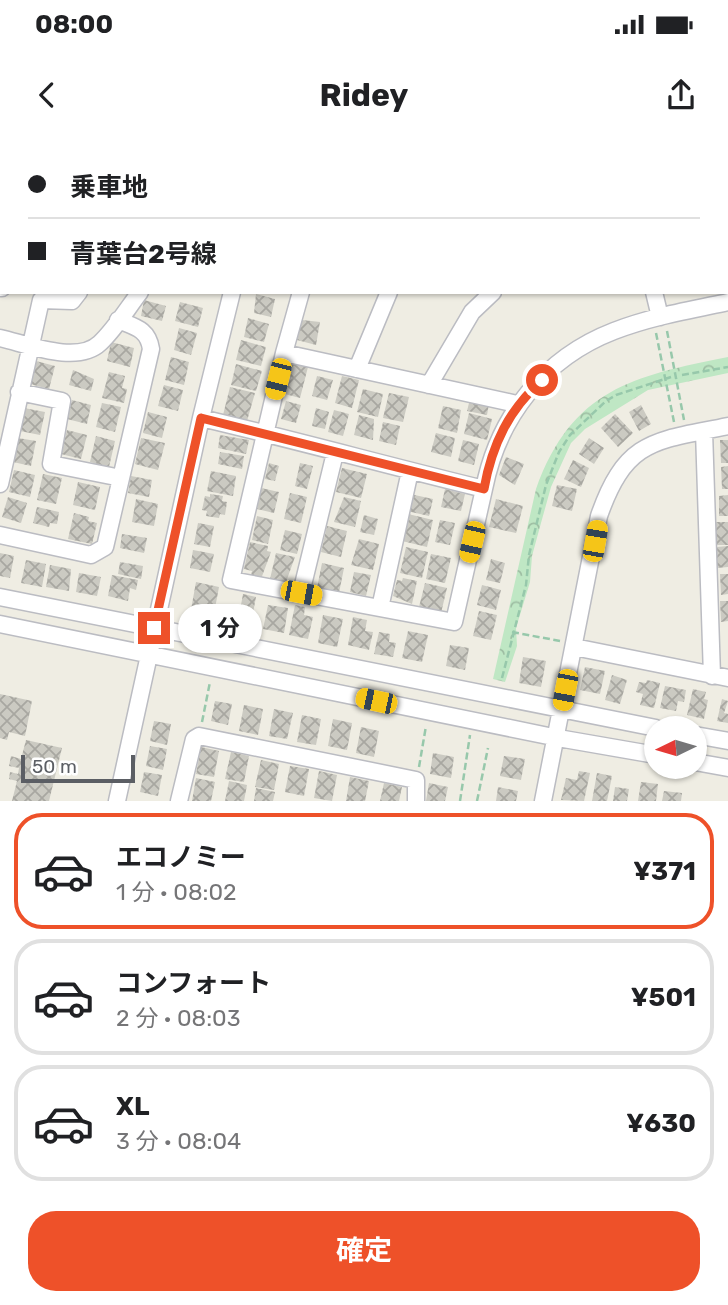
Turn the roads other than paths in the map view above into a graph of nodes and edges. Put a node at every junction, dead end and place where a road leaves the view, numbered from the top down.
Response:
1 (77, 294) edge
2 (139, 294) edge
3 (229, 294) edge
4 (300, 294) edge
5 (388, 294) edge
6 (492, 294) edge
7 (654, 294) edge
8 (728, 302) edge
9 (118, 320) junction
10 (658, 323) junction
11 (0, 338) edge
12 (29, 345) junction
13 (284, 353) junction
14 (357, 369) junction
15 (429, 385) junction
16 (19, 392) junction
17 (517, 404) junction
18 (201, 418) junction
19 (728, 426) edge
20 (704, 431) junction
21 (265, 433) junction
22 (335, 453) junction
23 (410, 471) junction
24 (121, 478) junction
25 (0, 485) edge
26 (484, 489) junction
27 (0, 535) edge
28 (301, 593) junction
29 (0, 597) edge
30 (380, 608) junction
31 (0, 624) edge
32 (154, 628) junction
33 (569, 644) junction
34 (149, 654) junction
35 (720, 677) edge
36 (561, 710) junction
37 (644, 726) edge
38 (707, 737) edge
39 (558, 738) junction
40 (728, 741) edge
41 (644, 753) edge
42 (707, 764) edge
43 (728, 768) edge
44 (117, 799) edge
45 (135, 801) edge
46 (179, 801) edge
47 (415, 801) edge
48 (543, 801) edge

1 - 12 street
2 - 9 street
3 - 18 street
4 - 13 street
5 - 14 street
6 - 15 street
7 - 10 street
8 - 10 street
9 - 12 street
9 - 24 street
10 - 17 street
11 - 12 street
12 - 16 street
13 - 14 street
13 - 21 street
14 - 15 street
15 - 17 street
16 - 24 street
16 - 25 street
17 - 26 street
18 - 21 street
18 - 32 street
19 - 20 street
20 - 33 street
20 - 35 street
21 - 22 street
21 - 28 street
22 - 23 street
22 - 28 street
23 - 26 street
23 - 30 street
24 - 27 street
26 - 30 street
28 - 30 street
29 - 32 street
31 - 34 street
32 - 34 street
32 - 36 street
33 - 35 street
33 - 36 street
34 - 39 street
34 - 44 street
36 - 37 street
36 - 39 street
38 - 40 street
39 - 41 street
39 - 48 street
42 - 43 street
44 - 45 street
46 - 47 street

